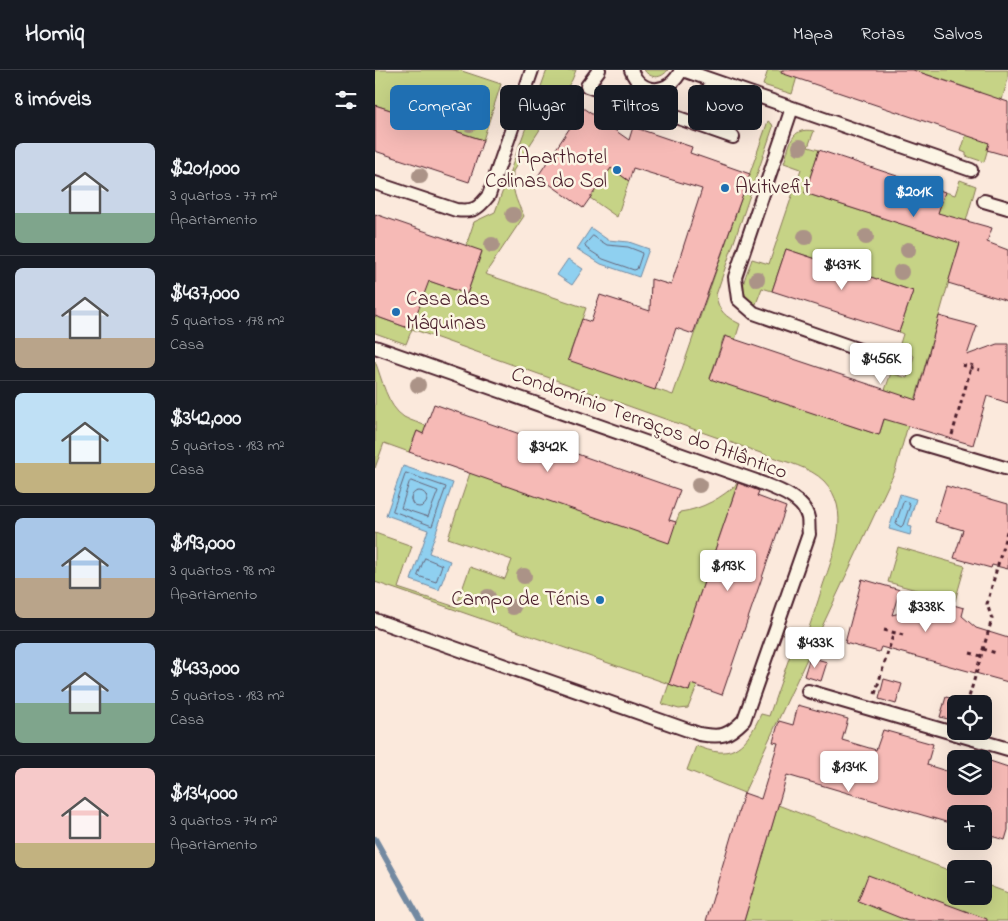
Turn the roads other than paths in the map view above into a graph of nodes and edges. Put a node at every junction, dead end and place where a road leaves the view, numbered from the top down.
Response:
1 (532, 70) edge
2 (599, 70) edge
3 (631, 70) edge
4 (682, 70) edge
5 (712, 80) junction
6 (710, 85) edge
7 (792, 108) junction
8 (688, 121) edge
9 (715, 130) edge
10 (733, 136) dead end
11 (971, 170) dead end
12 (375, 183) edge
13 (984, 201) dead end
14 (1008, 208) edge
15 (375, 347) edge
16 (902, 365) dead end
17 (916, 442) dead end
18 (1008, 468) edge
19 (375, 620) edge
20 (808, 692) dead end
21 (1008, 749) edge

1 - 12 lane
2 - 8 lane
3 - 4 lane
4 - 5 lane
5 - 6 lane
5 - 7 lane
7 - 11 lane
7 - 16 lane
9 - 10 lane
13 - 14 lane
15 - 19 lane, Condomínio Terraços do Atlântico
17 - 18 lane
20 - 21 lane

